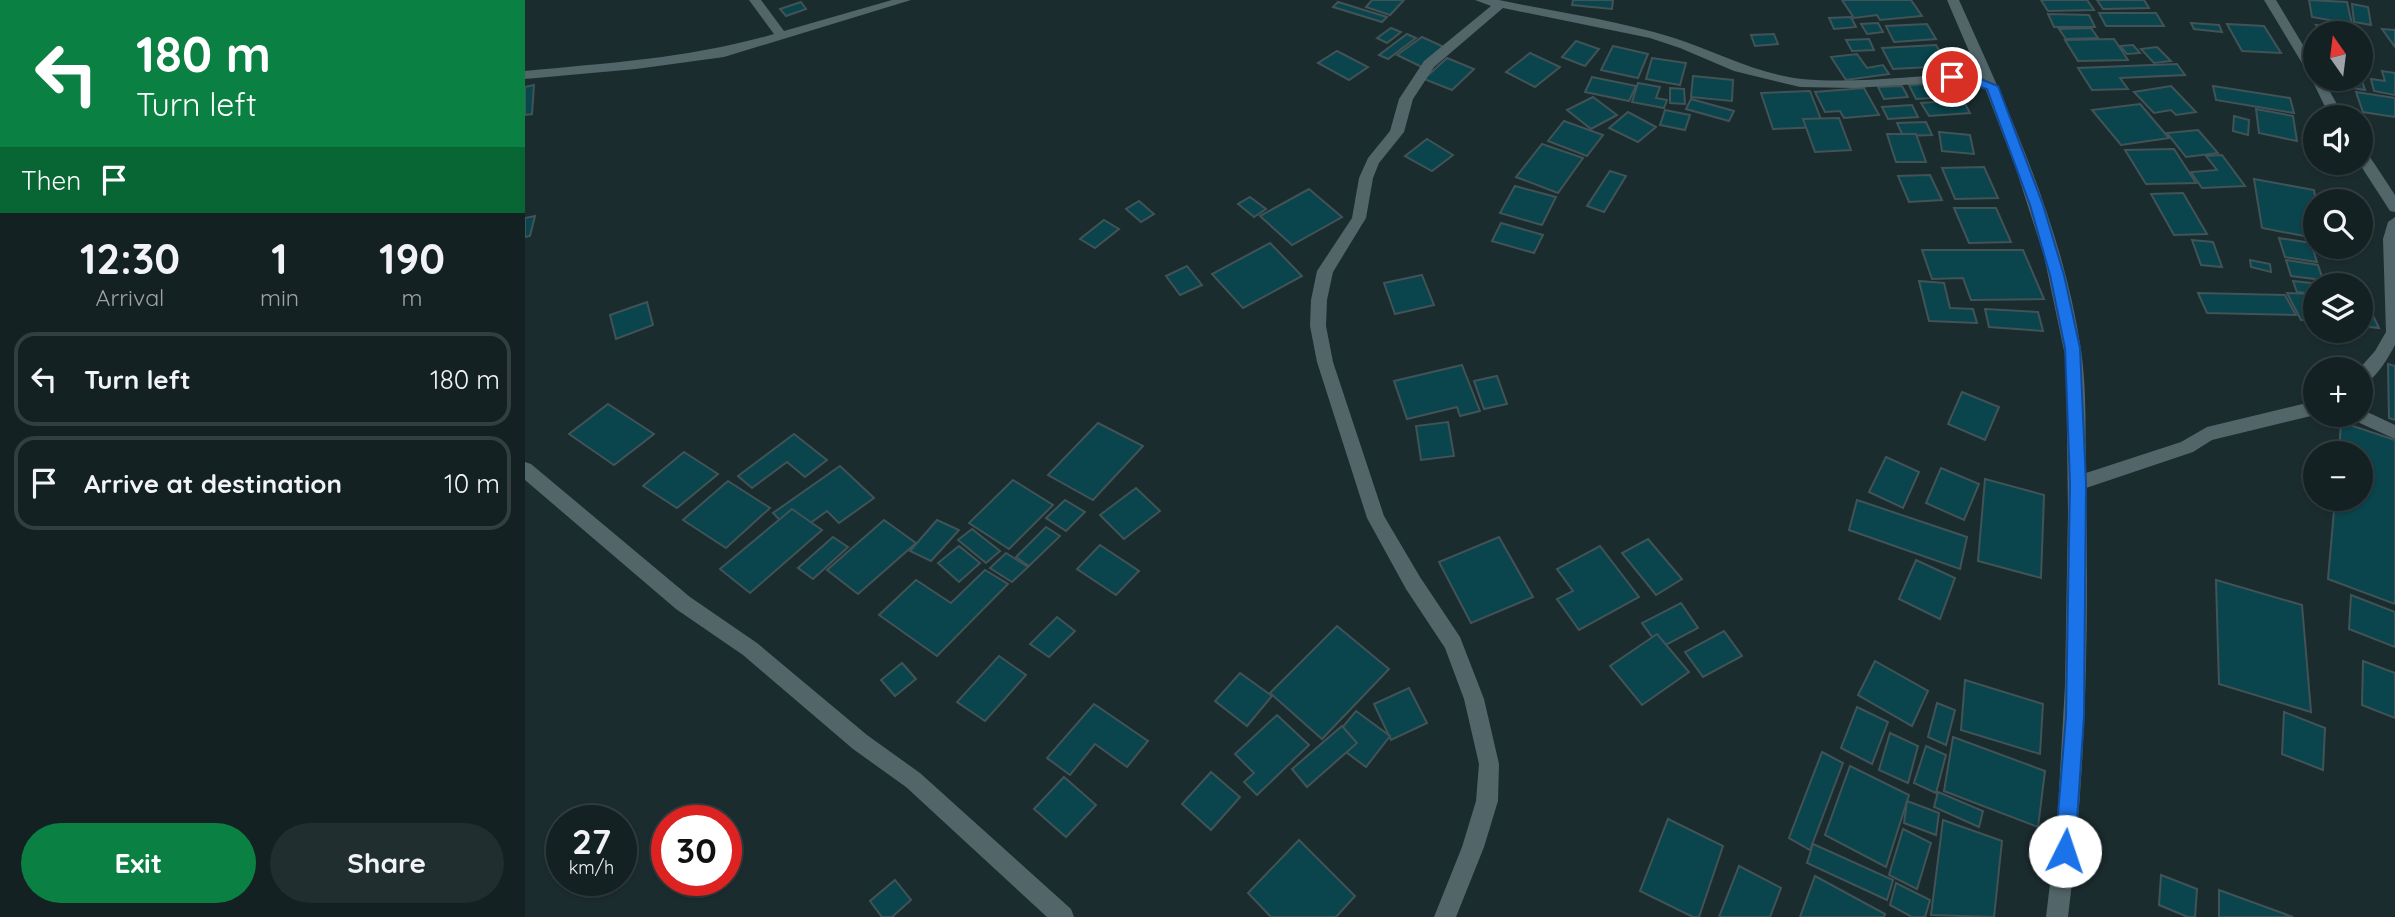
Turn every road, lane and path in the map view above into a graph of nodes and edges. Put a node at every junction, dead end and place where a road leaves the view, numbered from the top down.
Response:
1 (755, 0) edge
2 (905, 0) edge
3 (1481, 0) edge
4 (1953, 0) edge
5 (2270, 0) edge
6 (1500, 4) junction
7 (782, 37) junction
8 (2303, 55) edge
9 (525, 75) edge
10 (1992, 86) junction
11 (2373, 173) edge
12 (2395, 207) edge
13 (2395, 222) edge
14 (2373, 364) edge
15 (2303, 411) edge
16 (2373, 423) edge
17 (2395, 432) edge
18 (525, 469) edge
19 (2078, 483) junction
20 (1063, 917) edge
21 (1445, 917) edge
22 (2057, 917) edge

1 - 7 street
2 - 7 street
3 - 6 street
4 - 10 street
5 - 8 street
6 - 10 street
6 - 21 street
7 - 9 street
10 - 19 street
11 - 12 street
13 - 14 street
15 - 19 street
16 - 17 street
18 - 20 street
19 - 22 street

